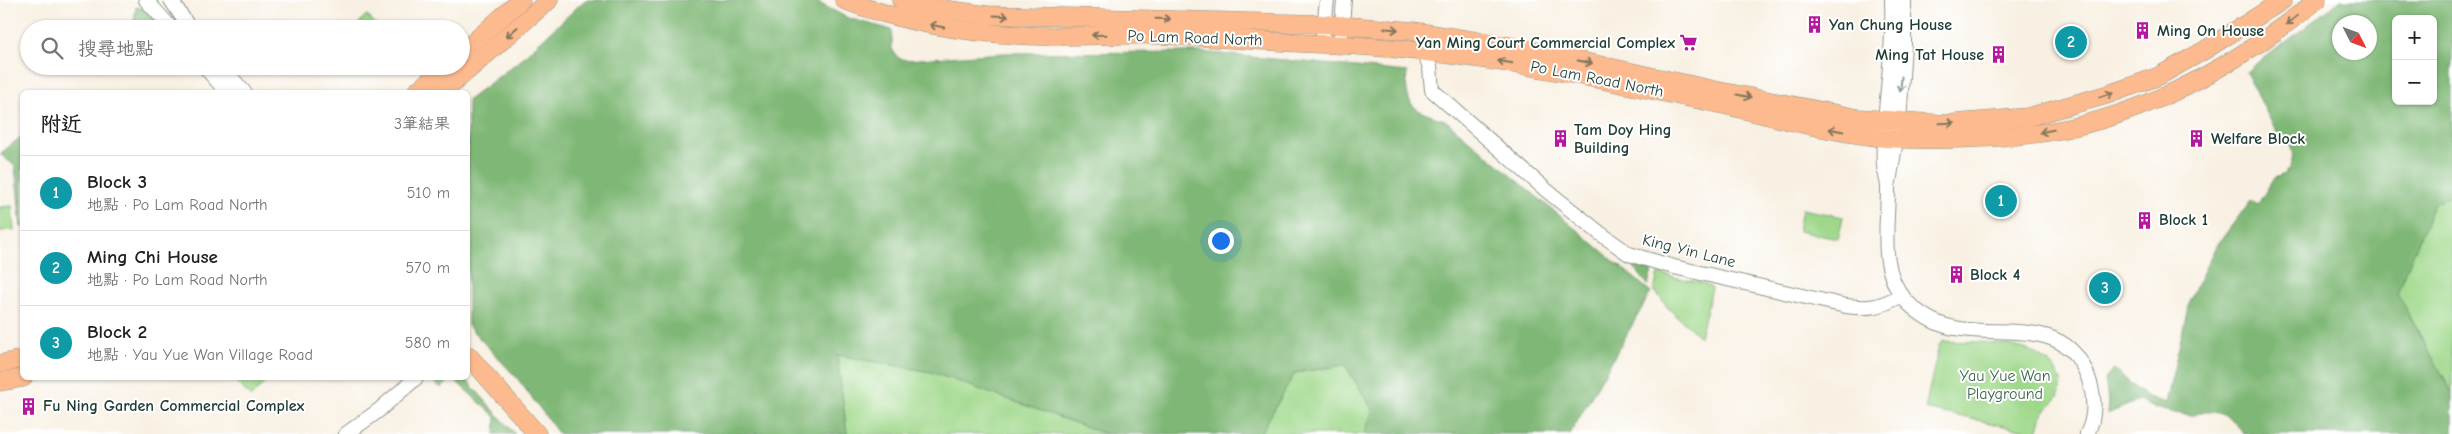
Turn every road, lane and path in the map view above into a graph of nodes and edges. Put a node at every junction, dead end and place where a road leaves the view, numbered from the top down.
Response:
1 (146, 0) edge
2 (171, 0) edge
3 (521, 0) edge
4 (549, 0) edge
5 (844, 0) edge
6 (901, 0) edge
7 (1327, 0) edge
8 (1344, 0) edge
9 (1892, 0) edge
10 (1904, 0) edge
11 (2282, 0) edge
12 (2317, 0) edge
13 (164, 20) edge
14 (184, 20) edge
15 (1324, 24) junction
16 (1342, 25) junction
17 (1322, 44) junction
18 (1341, 44) junction
19 (470, 45) edge
20 (1424, 51) junction
21 (470, 69) edge
22 (212, 75) edge
23 (229, 75) edge
24 (436, 75) edge
25 (463, 75) edge
26 (225, 90) edge
27 (242, 90) edge
28 (418, 90) edge
29 (445, 90) edge
30 (1891, 130) junction
31 (1902, 296) junction
32 (470, 357) edge
33 (20, 359) edge
34 (0, 364) edge
35 (20, 379) edge
36 (414, 380) edge
37 (0, 382) edge
38 (350, 433) edge
39 (537, 434) edge
40 (2087, 434) edge

1 - 13 street
2 - 14 street
3 - 19 main road
4 -> 21 main road
17 -> 5 main road, Po Lam Road North
6 -> 15 main road, Po Lam Road North
7 - 15 street
8 - 16 street
9 - 30 street
10 -> 30 street
30 -> 11 main road, Po Lam Road North
12 -> 30 main road, Po Lam Road North
15 - 16 main road, Po Lam Road North
15 - 17 street
16 - 18 street
16 -> 30 main road, Po Lam Road North
17 - 18 main road, Po Lam Road North
18 - 20 main road, Po Lam Road North
30 -> 20 main road, Po Lam Road North
20 - 31 street, King Yin Lane
22 - 26 street
23 - 27 street
24 - 28 main road
25 -> 29 main road
30 - 31 street
31 - 40 street
32 - 39 main road
33 - 34 main road
35 - 37 main road
36 - 38 street

